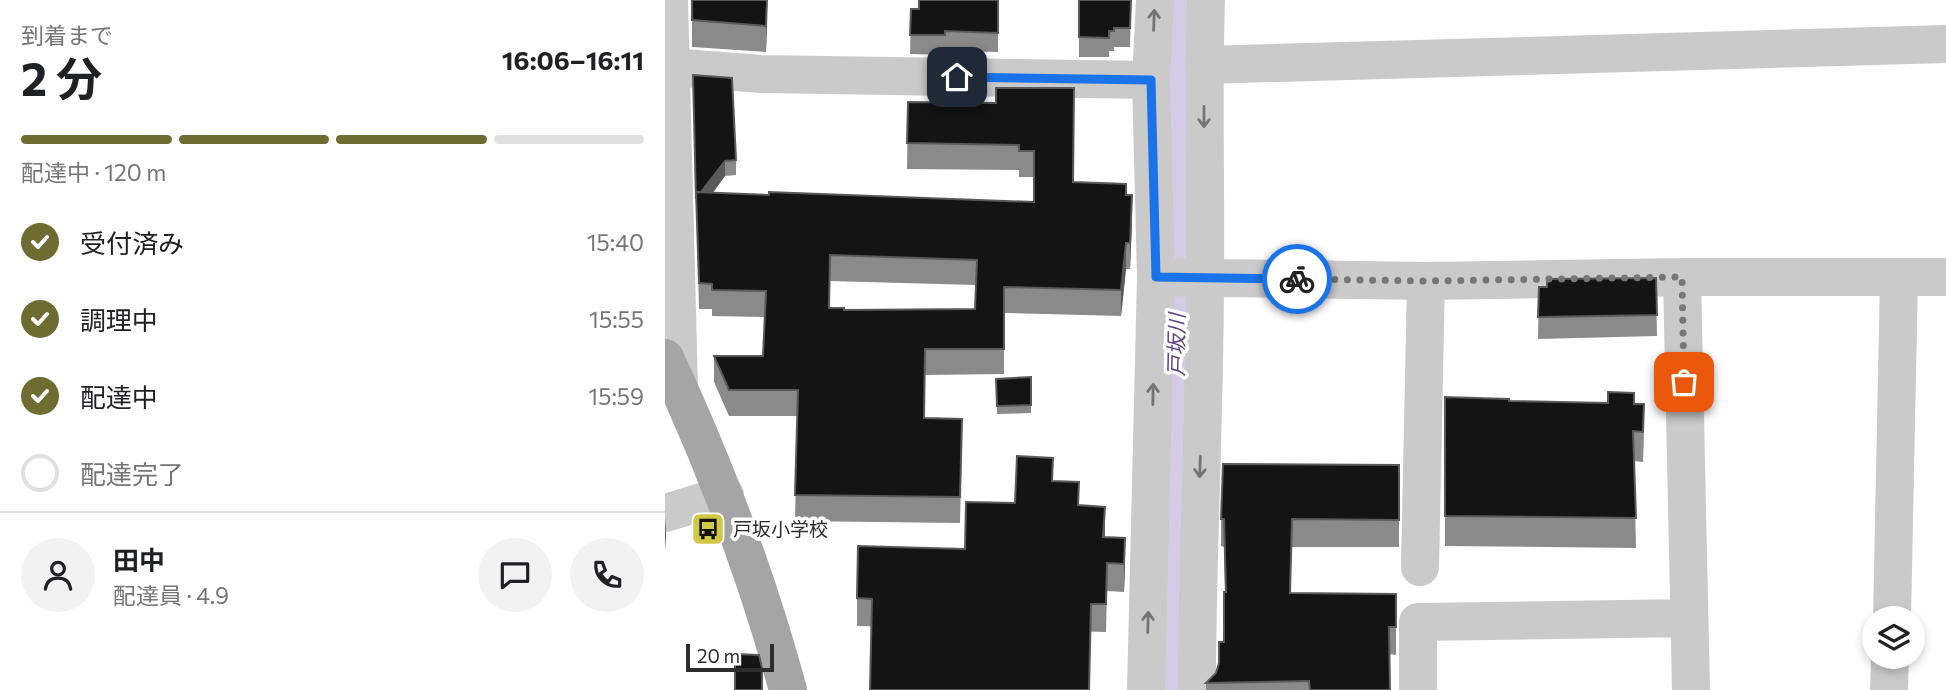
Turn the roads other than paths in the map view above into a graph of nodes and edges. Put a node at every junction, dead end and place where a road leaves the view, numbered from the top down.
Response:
1 (1155, 0) edge
2 (1206, 0) edge
3 (668, 18) edge
4 (1946, 44) edge
5 (1204, 65) junction
6 (670, 67) junction
7 (1151, 80) junction
8 (1156, 277) junction
9 (1205, 277) junction
10 (1682, 277) junction
11 (1946, 277) edge
12 (1899, 278) junction
13 (1426, 281) junction
14 (672, 373) edge
15 (725, 495) junction
16 (665, 513) edge
17 (1420, 568) dead end
18 (1892, 606) edge
19 (1689, 618) junction
20 (1890, 669) edge
21 (788, 690) edge
22 (1146, 690) edge
23 (1197, 690) edge
24 (1418, 690) edge
25 (1691, 690) edge
26 (1889, 690) edge

7 -> 1 street
2 - 5 street
3 - 6 street
4 - 5 street
5 -> 9 street
6 - 7 street
6 - 14 street
7 - 8 street
8 - 9 street
22 -> 8 street
9 - 13 street
9 -> 23 street
10 - 12 street
10 - 13 street
10 - 19 street
11 - 12 street
12 - 18 street
13 - 17 street
14 - 15 main road
15 - 16 street
15 - 21 main road
19 - 24 street
19 - 25 street
20 - 26 street

